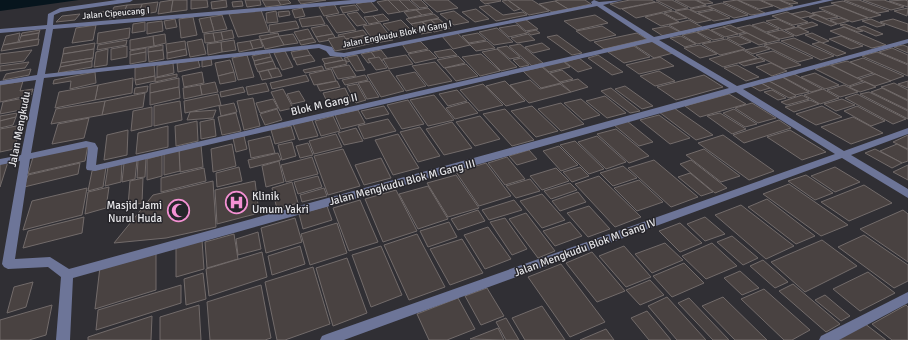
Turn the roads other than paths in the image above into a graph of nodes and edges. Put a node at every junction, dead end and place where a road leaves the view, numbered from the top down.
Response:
1 (130, 0) edge
2 (339, 0) edge
3 (374, 0) edge
4 (620, 0) edge
5 (831, 0) edge
6 (594, 2) edge
7 (324, 5) junction
8 (104, 22) junction
9 (50, 27) junction
10 (0, 31) edge
11 (102, 32) dead end
12 (652, 40) junction
13 (908, 41) edge
14 (41, 77) junction
15 (0, 83) edge
16 (737, 89) junction
17 (908, 131) edge
18 (844, 155) junction
19 (25, 158) junction
20 (0, 162) edge
21 (908, 194) edge
22 (4, 266) edge
23 (67, 275) junction
24 (908, 297) edge
25 (63, 340) edge
26 (327, 340) edge
27 (826, 340) edge

1 - 9 street, Jalan Mengkudu
2 - 7 street
3 - 7 street, Jalan Cipeucang I
4 - 6 street, Jalan Engkudu Blok M Gang I
5 - 12 street
6 - 12 street
6 - 14 street, Jalan Engkudu Blok M Gang I
7 - 8 street, Jalan Cipeucang I
8 - 9 street, Jalan Cipeucang I
8 - 11 street
9 - 10 street, Jalan Cipeucang I
9 - 14 street, Jalan Mengkudu
12 - 16 street
12 - 19 street, Blok M Gang II
13 - 16 street, Jalan Mengkudu Blok M Gang III
14 - 15 street, Jalan Engkudu Blok M Gang I
14 - 19 street, Jalan Mengkudu
16 - 18 street
16 - 23 street, Jalan Mengkudu Blok M Gang III
17 - 18 street, Jalan Mengkudu Blok M Gang IV
18 - 21 street
18 - 26 street, Jalan Mengkudu Blok M Gang IV
19 - 20 street
19 - 22 street, Jalan Mengkudu
22 - 23 street, Jalan Mengkudu
23 - 25 street
24 - 27 street

